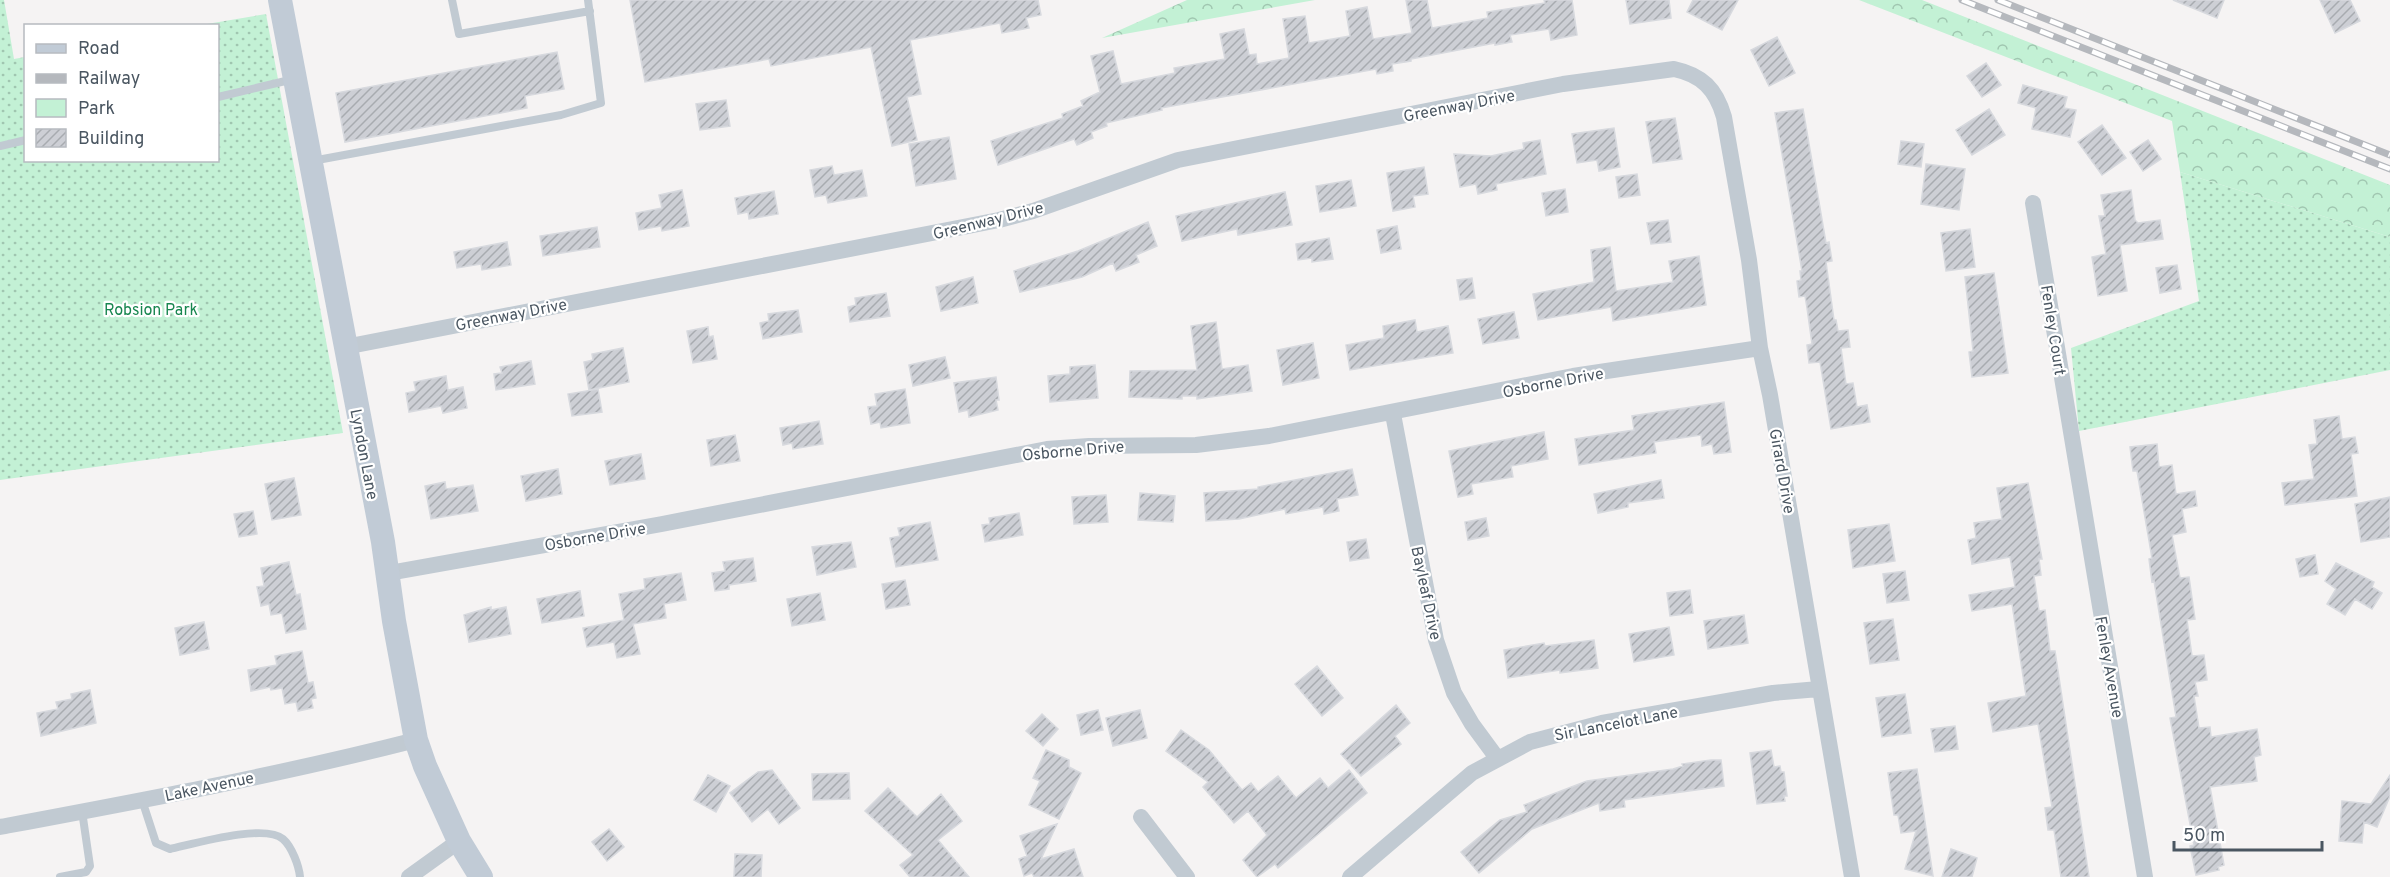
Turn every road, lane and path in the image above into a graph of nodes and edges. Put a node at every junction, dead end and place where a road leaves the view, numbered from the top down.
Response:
1 (280, 0) edge
2 (452, 0) edge
3 (588, 0) edge
4 (590, 11) junction
5 (1696, 76) joint
6 (294, 79) junction
7 (219, 97) edge
8 (24, 140) edge
9 (0, 146) edge
10 (310, 162) junction
11 (2033, 203) dead end
12 (345, 347) junction
13 (1760, 348) junction
14 (1393, 414) junction
15 (2074, 457) joint
16 (389, 573) junction
17 (1820, 689) junction
18 (416, 740) junction
19 (1497, 758) junction
20 (142, 800) junction
21 (82, 811) junction
22 (1140, 817) dead end
23 (0, 827) edge
24 (459, 841) junction
25 (60, 877) edge
26 (300, 877) edge
27 (409, 877) edge
28 (481, 877) edge
29 (1187, 877) edge
30 (1350, 877) edge
31 (1852, 877) edge
32 (2145, 877) edge

1 - 6 main road, Lyndon Lane
2 - 4 lane
3 - 4 lane
4 - 10 lane
5 - 12 street, Greenway Drive
5 - 13 street, Girard Drive
6 - 7 lane
6 - 10 main road, Lyndon Lane
8 - 9 lane
10 - 12 main road, Lyndon Lane
11 - 15 street, Fenley Court
12 - 16 main road, Lyndon Lane
13 - 14 street, Osborne Drive
13 - 17 street, Girard Drive
14 - 16 street, Osborne Drive
14 - 19 street, Bayleaf Drive
15 - 32 street, Fenley Avenue
16 - 18 main road, Lyndon Lane
17 - 19 street, Sir Lancelot Lane
17 - 31 street, Girard Drive
18 - 20 street, Lake Avenue
18 - 24 main road, Lyndon Lane
19 - 30 street, Sir Lancelot Lane
20 - 21 street, Lake Avenue
20 - 26 lane
21 - 23 street, Lake Avenue
21 - 25 lane
22 - 29 street
24 - 27 street
24 - 28 main road, Lyndon Lane

